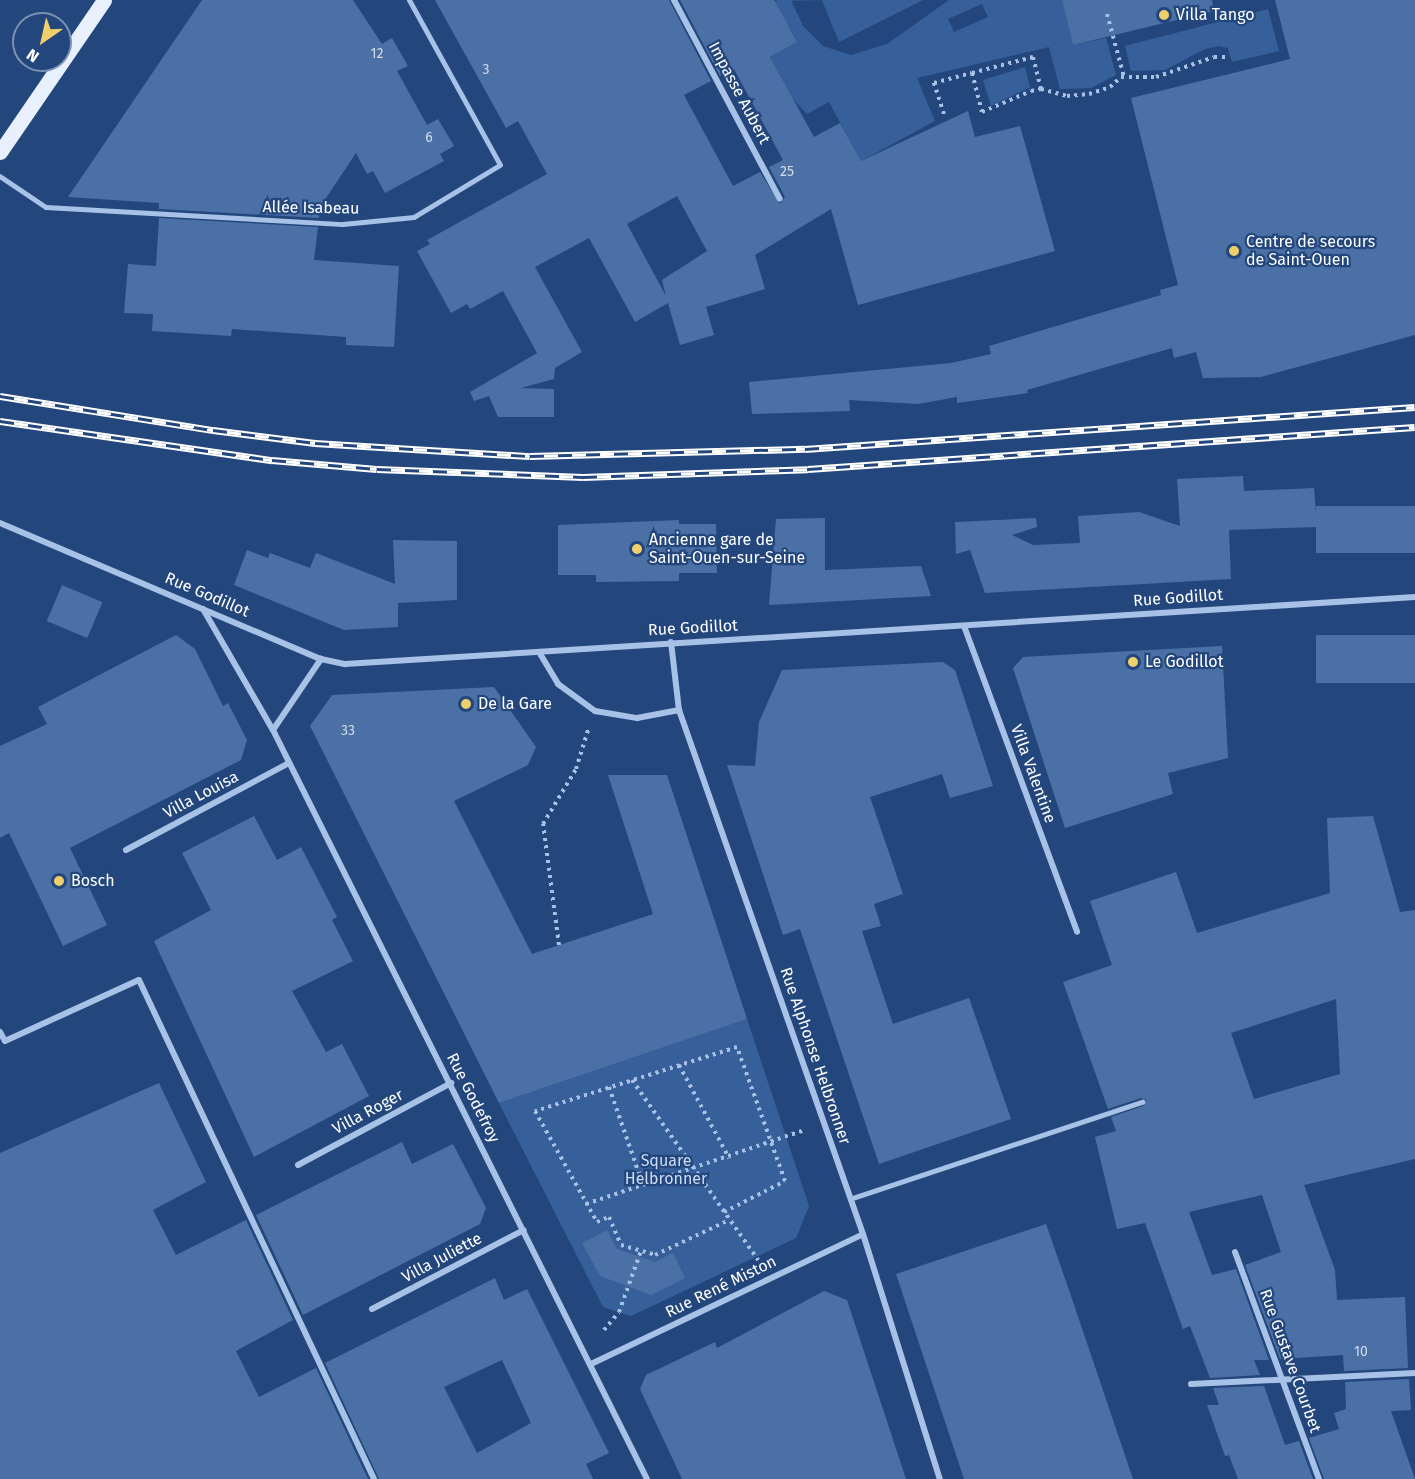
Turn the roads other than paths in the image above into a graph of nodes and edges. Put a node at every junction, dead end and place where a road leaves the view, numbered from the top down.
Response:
1 (104, 0) edge
2 (409, 0) edge
3 (674, 0) edge
4 (0, 152) edge
5 (0, 176) edge
6 (780, 199) dead end
7 (0, 523) edge
8 (1415, 597) edge
9 (202, 608) junction
10 (964, 626) junction
11 (671, 642) junction
12 (539, 652) junction
13 (321, 659) junction
14 (679, 710) junction
15 (273, 730) junction
16 (289, 763) junction
17 (126, 850) dead end
18 (1077, 932) dead end
19 (0, 1032) edge
20 (451, 1083) junction
21 (1142, 1102) dead end
22 (298, 1165) dead end
23 (850, 1199) junction
24 (524, 1230) junction
25 (863, 1234) junction
26 (1235, 1252) dead end
27 (372, 1309) dead end
28 (591, 1364) junction
29 (1415, 1373) edge
30 (1282, 1379) junction
31 (1191, 1384) dead end
32 (375, 1479) edge
33 (646, 1479) edge
34 (940, 1479) edge
35 (1319, 1479) edge

1 - 4 main road
2 - 5 lane, Allée Isabeau
3 - 6 street, Impasse Aubert
7 - 9 street, Rue Godillot
8 - 10 street, Rue Godillot
9 - 13 street, Rue Godillot
9 - 15 street, Rue Godefroy
10 - 11 street, Rue Godillot
10 - 18 street, Villa Valentine
11 - 12 street, Rue Godillot
11 - 14 street, Rue Alphonse Helbronner
12 - 13 street, Rue Godillot
12 - 14 street
13 - 15 street
14 - 23 street, Rue Alphonse Helbronner
15 - 16 street, Rue Godefroy
16 - 17 street, Villa Louisa
16 - 20 street, Rue Godefroy
19 - 32 street
20 - 22 street, Villa Roger
20 - 24 street, Rue Godefroy
21 - 23 lane
23 - 25 street, Rue Alphonse Helbronner
24 - 27 street, Villa Juliette
24 - 28 street, Rue Godefroy
25 - 28 street, Rue René Miston
25 - 34 street, Rue Alphonse Helbronner
26 - 30 street, Rue Gustave Courbet
28 - 33 street, Rue Godefroy
29 - 30 street
30 - 31 street
30 - 35 street, Rue Gustave Courbet

